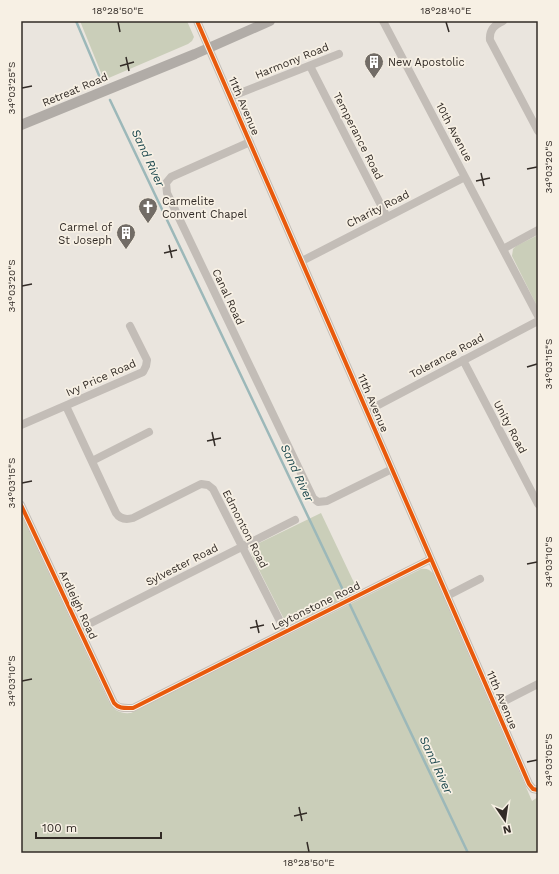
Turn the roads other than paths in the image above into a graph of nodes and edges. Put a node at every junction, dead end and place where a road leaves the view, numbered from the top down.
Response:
1 (197, 21) edge
2 (270, 21) edge
3 (383, 21) edge
4 (503, 21) edge
5 (209, 48) junction
6 (339, 54) dead end
7 (310, 66) junction
8 (230, 97) junction
9 (21, 125) edge
10 (538, 131) edge
11 (250, 142) junction
12 (465, 177) junction
13 (387, 217) junction
14 (538, 230) edge
15 (503, 249) junction
16 (302, 261) junction
17 (538, 316) edge
18 (538, 321) edge
19 (130, 326) dead end
20 (463, 360) junction
21 (66, 406) junction
22 (367, 411) junction
23 (21, 425) edge
24 (148, 432) dead end
25 (92, 461) junction
26 (392, 469) junction
27 (538, 504) edge
28 (21, 505) edge
29 (295, 520) dead end
30 (242, 547) junction
31 (431, 559) junction
32 (480, 579) dead end
33 (447, 596) junction
34 (79, 629) junction
35 (285, 631) junction
36 (538, 684) edge
37 (495, 706) junction
38 (122, 708) joint
39 (536, 790) edge

1 - 5 street, 11th Avenue
2 - 5 main road, Retreat Road
3 - 12 street, 10th Avenue
4 - 10 street
5 - 8 street, 11th Avenue
5 - 9 main road, Retreat Road
6 - 7 street, Harmony Road
7 - 8 street, Harmony Road
7 - 13 street, Temperance Road
8 - 11 street, 11th Avenue
11 - 16 street, 11th Avenue
11 - 26 street, Canal Road
12 - 13 street, Charity Road
12 - 15 street, 10th Avenue
13 - 16 street, Charity Road
14 - 15 street
15 - 17 street, 10th Avenue
16 - 22 street, 11th Avenue
18 - 20 street, Tolerance Road
19 - 21 street, Ivy Price Road
20 - 22 street, Tolerance Road
20 - 27 street, Unity Road
21 - 23 street, Ivy Price Road
21 - 25 street, Edmonton Road
22 - 26 street, 11th Avenue
24 - 25 street
25 - 30 street, Edmonton Road
26 - 31 street, 11th Avenue
28 - 34 street, Ardleigh Road
29 - 30 street, Sylvester Road
30 - 34 street, Sylvester Road
30 - 35 street, Edmonton Road
31 - 33 street, 11th Avenue
31 - 35 street, Leytonstone Road
32 - 33 street
33 - 37 street, 11th Avenue
34 - 38 street, Ardleigh Road
35 - 38 street, Leytonstone Road
36 - 37 street
37 - 39 street, 11th Avenue

